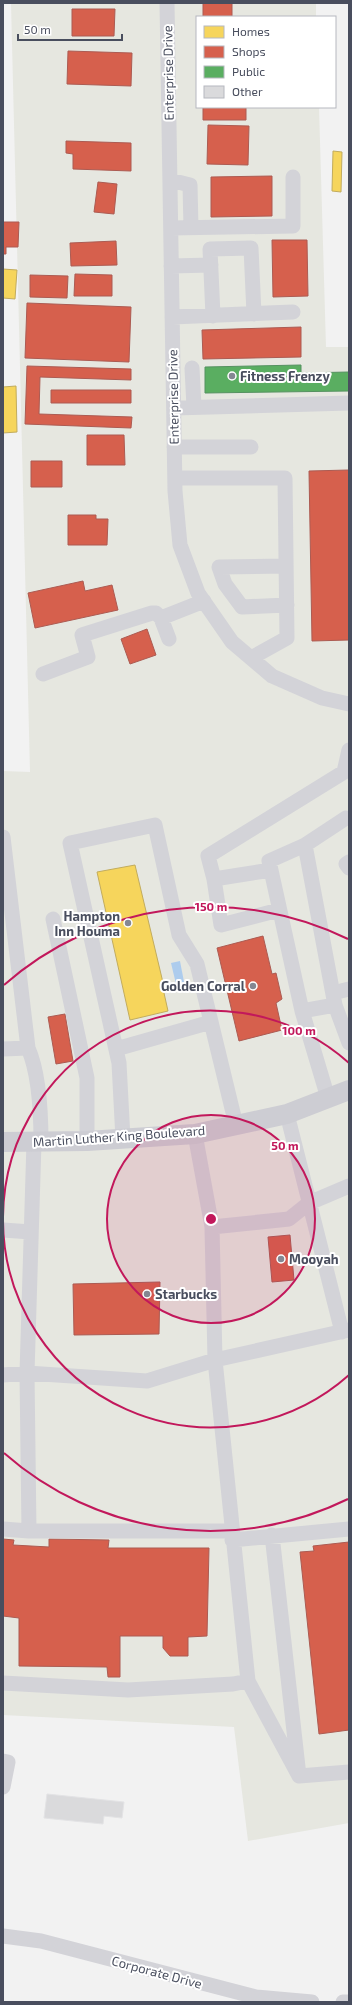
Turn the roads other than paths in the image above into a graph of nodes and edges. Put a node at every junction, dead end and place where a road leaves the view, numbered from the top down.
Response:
1 (167, 3) edge
2 (293, 177) dead end
3 (170, 180) junction
4 (171, 228) junction
5 (191, 228) junction
6 (211, 265) junction
7 (171, 266) junction
8 (293, 312) dead end
9 (254, 314) junction
10 (213, 316) junction
11 (172, 318) junction
12 (192, 368) dead end
13 (349, 403) edge
14 (194, 407) junction
15 (174, 408) junction
16 (251, 446) dead end
17 (174, 447) junction
18 (175, 478) junction
19 (286, 566) junction
20 (204, 601) junction
21 (287, 605) junction
22 (161, 618) junction
23 (169, 639) dead end
24 (251, 658) junction
25 (43, 674) dead end
26 (349, 704) edge
27 (349, 750) edge
28 (346, 818) dead end
29 (3, 837) edge
30 (305, 845) junction
31 (349, 862) edge
32 (349, 868) edge
33 (270, 870) junction
34 (5, 876) edge
35 (214, 879) junction
36 (280, 910) junction
37 (53, 919) dead end
38 (349, 988) edge
39 (334, 999) junction
40 (302, 1011) junction
41 (211, 1022) junction
42 (349, 1043) edge
43 (28, 1048) junction
44 (3, 1049) edge
45 (116, 1050) junction
46 (349, 1090) edge
47 (328, 1098) junction
48 (286, 1114) junction
49 (236, 1125) junction
50 (195, 1134) junction
51 (124, 1138) junction
52 (88, 1141) junction
53 (3, 1142) edge
54 (37, 1142) junction
55 (349, 1186) edge
56 (309, 1203) junction
57 (212, 1227) junction
58 (3, 1230) edge
59 (31, 1232) junction
60 (345, 1331) edge
61 (215, 1360) junction
62 (27, 1373) junction
63 (3, 1375) edge
64 (3, 1528) edge
65 (349, 1529) edge
66 (29, 1531) junction
67 (232, 1535) junction
68 (272, 1535) junction
69 (248, 1681) junction
70 (3, 1684) edge
71 (3, 1761) edge
72 (349, 1772) edge
73 (299, 1776) junction
74 (3, 1787) edge
75 (3, 1936) edge
76 (312, 2002) edge
77 (343, 2002) edge
78 (349, 2002) edge

1 - 3 street, Enterprise Drive
2 - 5 street
3 - 4 street, Enterprise Drive
3 - 5 street
4 - 5 street
4 - 7 street, Enterprise Drive
6 - 7 street
6 - 9 street
6 - 10 street
7 - 11 street, Enterprise Drive
8 - 9 street
9 - 10 street
10 - 11 street
11 - 15 street, Enterprise Drive
12 - 14 street
13 - 14 street
14 - 15 street
15 - 17 street, Enterprise Drive
16 - 17 street
17 - 18 street, Enterprise Drive
18 - 19 street
18 - 20 street, Enterprise Drive
19 - 21 street
19 - 21 street
20 - 22 street
20 - 24 street, Enterprise Drive
21 - 24 street
22 - 23 street
22 - 25 street
24 - 26 street, Enterprise Drive
27 - 35 street
28 - 30 street
29 - 34 street
30 - 33 street
30 - 39 street
31 - 32 street
33 - 35 street
33 - 36 street
34 - 43 street
35 - 36 street
36 - 40 street
37 - 52 street
38 - 39 street
39 - 40 street
39 - 42 street
40 - 47 street
41 - 45 street
41 - 45 street
41 - 49 street
43 - 44 street
43 - 54 street
45 - 51 street
46 - 47 main road, Martin Luther King Boulevard
47 - 48 main road, Martin Luther King Boulevard
48 - 49 main road, Martin Luther King Boulevard
48 - 56 street
49 - 50 main road, Martin Luther King Boulevard
50 - 51 main road, Martin Luther King Boulevard
50 - 57 street
51 - 52 main road, Martin Luther King Boulevard
52 - 54 main road, Martin Luther King Boulevard
53 - 54 main road, Martin Luther King Boulevard
54 - 59 street
55 - 56 street
56 - 57 street
56 - 60 street
57 - 61 street
58 - 59 street
59 - 62 street
60 - 61 street
61 - 62 street
61 - 67 street
62 - 63 street
62 - 66 street
64 - 66 street
65 - 68 street
66 - 67 street
67 - 68 street
67 - 69 street
68 - 73 street
69 - 70 street
69 - 73 street
71 - 74 street
72 - 73 street
75 - 76 street, Corporate Drive
77 - 78 street

